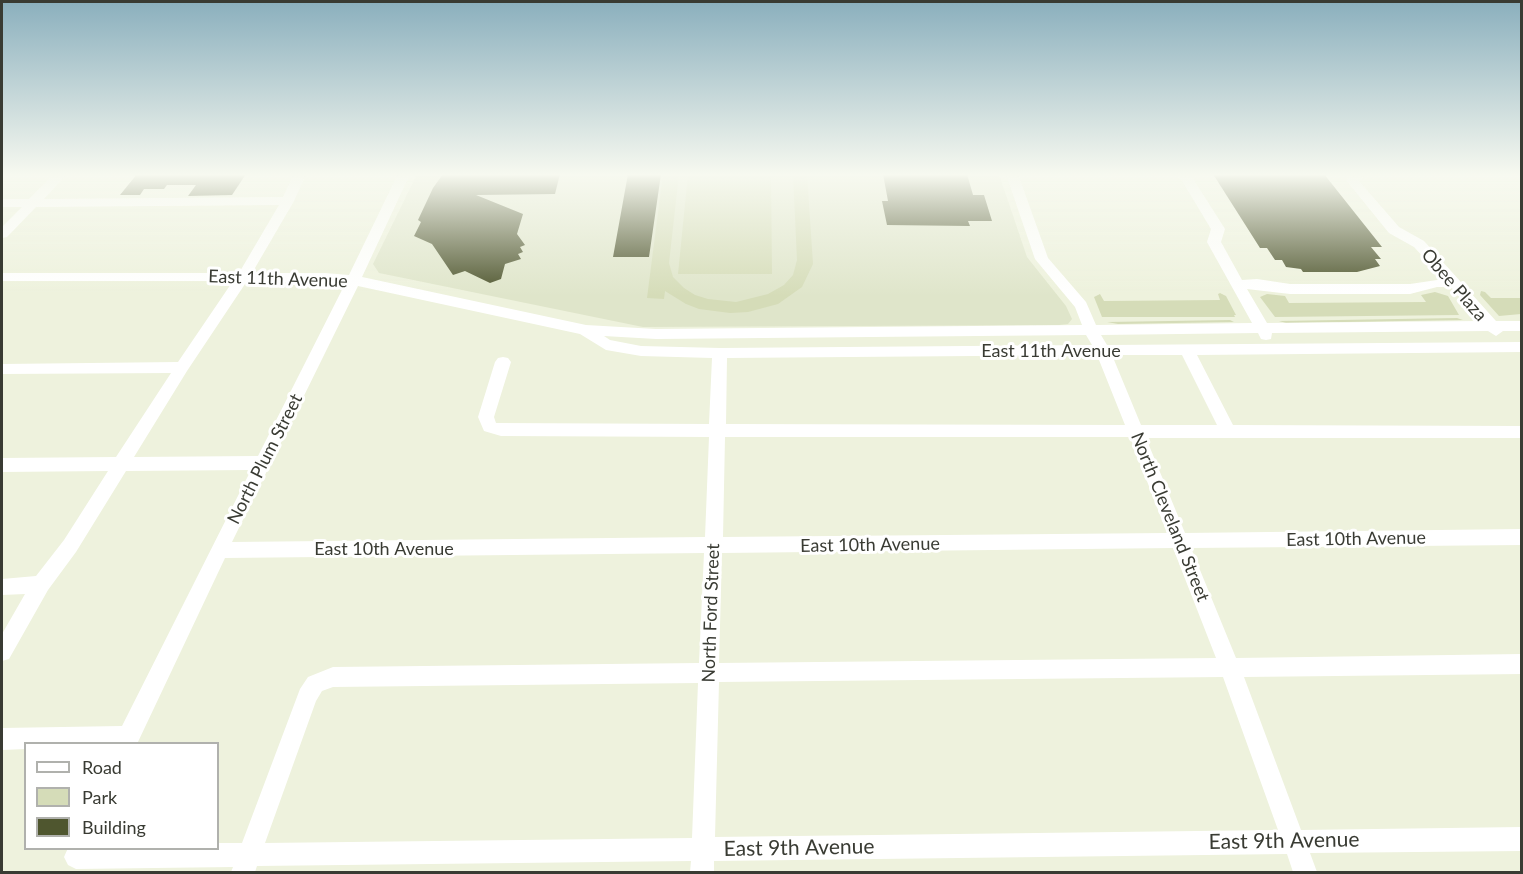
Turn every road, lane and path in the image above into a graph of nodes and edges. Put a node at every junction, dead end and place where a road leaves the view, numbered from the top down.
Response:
1 (21, 215) edge
2 (280, 215) edge
3 (384, 215) edge
4 (1026, 215) edge
5 (1209, 215) edge
6 (1381, 215) edge
7 (2, 234) edge
8 (2, 277) edge
9 (243, 277) junction
10 (353, 280) junction
11 (1453, 283) junction
12 (1239, 285) junction
13 (1491, 326) junction
14 (1521, 326) edge
15 (1262, 329) junction
16 (586, 330) junction
17 (1091, 330) junction
18 (1273, 348) junction
19 (1520, 349) edge
20 (1187, 350) junction
21 (1103, 351) junction
22 (720, 353) junction
23 (502, 362) dead end
24 (182, 367) junction
25 (2, 369) edge
26 (1227, 429) junction
27 (1135, 430) junction
28 (717, 432) junction
29 (1521, 432) edge
30 (263, 464) junction
31 (2, 465) edge
32 (122, 465) junction
33 (1521, 537) edge
34 (1180, 542) junction
35 (714, 547) junction
36 (219, 550) junction
37 (41, 584) junction
38 (2, 587) edge
39 (2, 652) edge
40 (1521, 664) edge
41 (1230, 667) junction
42 (709, 671) junction
43 (2, 739) edge
44 (126, 740) edge
45 (1521, 839) edge
46 (1293, 841) junction
47 (74, 859) edge
48 (702, 861) edge
49 (246, 864) edge
50 (1305, 873) edge

1 - 7 street
2 - 9 street
3 - 10 street, North Plum Street
4 - 17 street, North Cleveland Street
5 - 12 street
6 - 11 street, Obee Plaza
8 - 9 street, East 11th Avenue
9 - 10 street, East 11th Avenue
9 - 24 street
10 - 16 street, East 11th Avenue
10 - 30 street, North Plum Street
11 - 12 street
11 - 13 street, Obee Plaza
12 - 15 street
13 - 14 street, East 11th Avenue
13 - 15 street, East 11th Avenue
13 - 19 street, Obee Plaza
15 - 17 street, East 11th Avenue
15 - 18 street
16 - 17 street, East 11th Avenue
16 - 22 street, East 11th Avenue
17 - 21 street, North Cleveland Street
18 - 19 street, East 11th Avenue
18 - 20 street, East 11th Avenue
20 - 21 street, East 11th Avenue
20 - 26 street
21 - 22 street, East 11th Avenue
21 - 27 street, North Cleveland Street
22 - 28 street, North Ford Street
23 - 28 street
24 - 25 street
24 - 32 street
26 - 27 street
26 - 29 street
27 - 28 street
27 - 34 street, North Cleveland Street
28 - 35 street, North Ford Street
30 - 32 street
30 - 36 street, North Plum Street
31 - 32 street
32 - 37 street
33 - 34 street, East 10th Avenue
34 - 35 street, East 10th Avenue
34 - 41 street, North Cleveland Street
35 - 36 street, East 10th Avenue
35 - 42 street, North Ford Street
36 - 44 street, North Plum Street
37 - 38 street
37 - 39 street
40 - 41 street
41 - 42 street
41 - 46 street, North Cleveland Street
42 - 48 street, North Ford Street
42 - 49 street
43 - 44 street
45 - 46 street, East 9th Avenue
46 - 48 street, East 9th Avenue
46 - 50 street, North Cleveland Street
47 - 49 street, East 9th Avenue
48 - 49 street, East 9th Avenue

